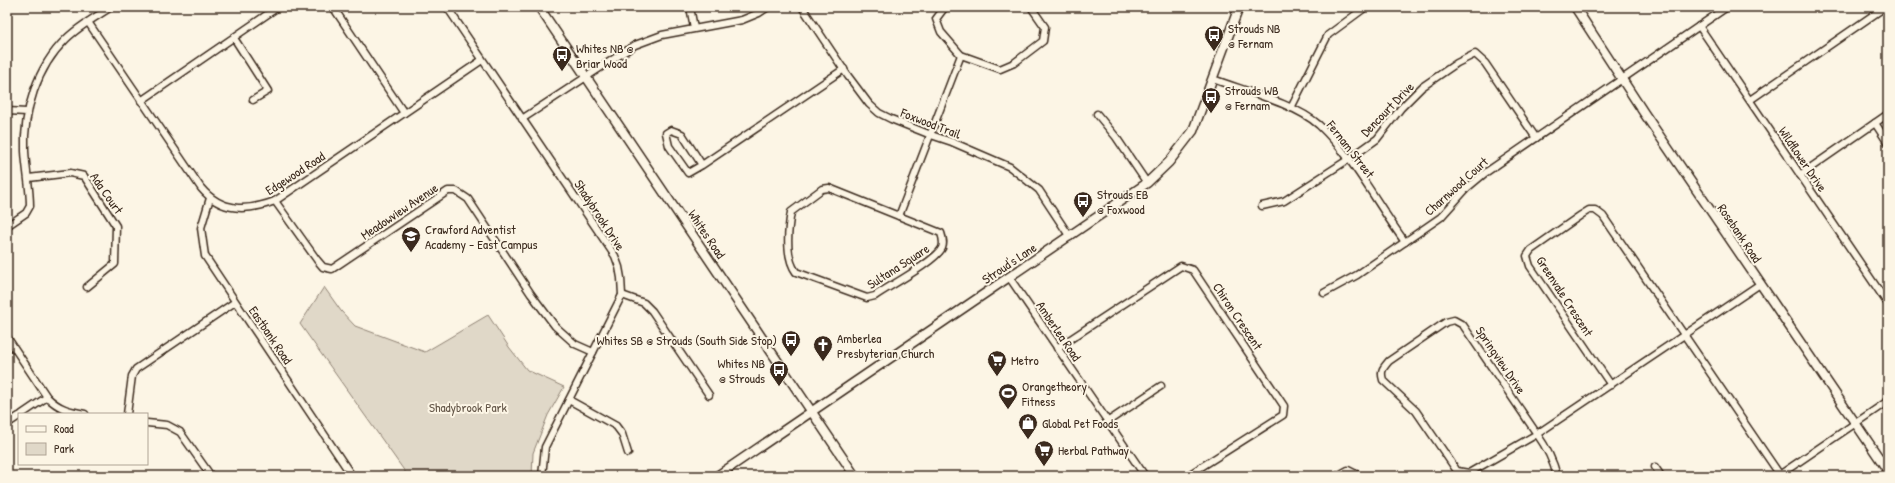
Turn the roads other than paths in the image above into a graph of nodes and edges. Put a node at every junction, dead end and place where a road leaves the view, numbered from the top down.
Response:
1 (111, 7) edge
2 (278, 7) edge
3 (333, 7) edge
4 (447, 7) edge
5 (539, 7) edge
6 (690, 7) edge
7 (768, 7) edge
8 (802, 7) edge
9 (945, 7) edge
10 (1031, 7) edge
11 (1239, 7) edge
12 (1366, 7) edge
13 (1575, 7) edge
14 (1727, 7) edge
15 (1886, 7) edge
16 (88, 22) junction
17 (1699, 26) junction
18 (694, 28) junction
19 (234, 38) junction
20 (961, 55) junction
21 (482, 60) junction
22 (844, 69) junction
23 (585, 77) junction
24 (1213, 79) junction
25 (1622, 80) junction
26 (142, 100) junction
27 (253, 100) dead end
28 (1750, 100) junction
29 (1291, 108) junction
30 (7, 111) edge
31 (27, 112) junction
32 (404, 113) junction
33 (1097, 114) dead end
34 (1888, 114) edge
35 (522, 119) junction
36 (1875, 123) junction
37 (931, 136) junction
38 (1536, 138) junction
39 (1888, 143) edge
40 (1349, 159) junction
41 (702, 164) junction
42 (1800, 175) junction
43 (29, 178) junction
44 (1147, 183) junction
45 (210, 198) junction
46 (275, 201) junction
47 (1262, 206) dead end
48 (899, 216) junction
49 (7, 226) edge
50 (1070, 236) junction
51 (1406, 242) junction
52 (1009, 277) junction
53 (1760, 284) junction
54 (87, 287) dead end
55 (1324, 293) dead end
56 (622, 295) junction
57 (235, 302) junction
58 (1888, 304) edge
59 (1684, 335) junction
60 (7, 337) edge
61 (1057, 348) junction
62 (593, 352) junction
63 (1610, 385) junction
64 (1161, 386) dead end
65 (709, 395) dead end
66 (47, 397) junction
67 (569, 400) junction
68 (1888, 401) edge
69 (811, 412) junction
70 (23, 413) edge
71 (79, 413) edge
72 (127, 413) edge
73 (18, 417) edge
74 (1107, 422) junction
75 (148, 423) edge
76 (1856, 423) junction
77 (7, 424) edge
78 (1537, 434) junction
79 (628, 454) dead end
80 (1655, 466) dead end
81 (1888, 471) edge
82 (211, 476) edge
83 (352, 476) edge
84 (542, 476) edge
85 (717, 476) edge
86 (855, 476) edge
87 (1144, 476) edge
88 (1187, 476) edge
89 (1337, 476) edge
90 (1360, 476) edge
91 (1557, 476) edge
92 (1661, 476) edge
93 (1779, 476) edge

1 - 16 street
2 - 19 street
3 - 32 street
4 - 21 street, Shadybrook Drive
5 - 23 street, Whites Road
6 - 18 street
7 - 18 street
8 - 22 street, Foxwood Trail
9 - 20 street
10 - 20 street
11 - 24 street, Stroud's Lane
12 - 29 street
13 - 25 street, Rosebank Road
14 - 17 street, Charnwood Court
15 - 28 street
16 - 26 street
16 - 31 street
17 - 25 street, Charnwood Court
17 - 28 street, Wildflower Drive
18 - 23 street
19 - 26 street
19 - 27 street
20 - 37 street
21 - 32 street, Edgewood Road
21 - 35 street, Shadybrook Drive
22 - 37 street, Foxwood Trail
22 - 41 street
23 - 35 street
23 - 69 street, Whites Road
24 - 29 street, Fernam Street
24 - 44 street, Stroud's Lane
25 - 38 street, Charnwood Court
25 - 53 street, Rosebank Road
26 - 45 street
28 - 42 street, Wildflower Drive
29 - 40 street, Fernam Street
30 - 31 street
31 - 43 street
32 - 46 street, Edgewood Road
33 - 44 street
34 - 36 street
35 - 56 street, Shadybrook Drive
36 - 39 street
36 - 42 street
37 - 48 street
37 - 50 street, Foxwood Trail
38 - 40 street, Dencourt Drive
38 - 51 street, Charnwood Court
40 - 47 street
40 - 51 street, Fernam Street
41 - 41 street
42 - 58 street, Wildflower Drive
43 - 49 street
43 - 54 street, Ada Court
44 - 50 street, Stroud's Lane
45 - 46 street, Edgewood Road
45 - 57 street, Eastbank Road
46 - 62 street, Meadowview Avenue
48 - 48 street, Sultana Square
50 - 52 street, Stroud's Lane
51 - 55 street, Charnwood Court
52 - 61 street, Amberlea Road
52 - 69 street, Stroud's Lane
53 - 59 street, Springview Drive
53 - 76 street, Rosebank Road
56 - 62 street, Shadybrook Drive
56 - 65 street
57 - 72 street
57 - 83 street, Eastbank Road
59 - 63 street, Springview Drive
59 - 63 street, Greenvale Crescent
59 - 93 street
60 - 66 street
61 - 74 street, Amberlea Road
61 - 88 street, Chiron Crescent
62 - 67 street, Shadybrook Drive
63 - 78 street, Springview Drive
64 - 74 street
66 - 70 street
66 - 71 street
67 - 79 street
67 - 84 street, Shadybrook Drive
68 - 76 street
69 - 85 street, Stroud's Lane
69 - 86 street, Whites Road
73 - 77 street
74 - 87 street, Amberlea Road
75 - 82 street
76 - 81 street, Rosebank Road
76 - 93 street
78 - 78 street, Springview Drive
78 - 91 street
80 - 92 street
89 - 90 street

